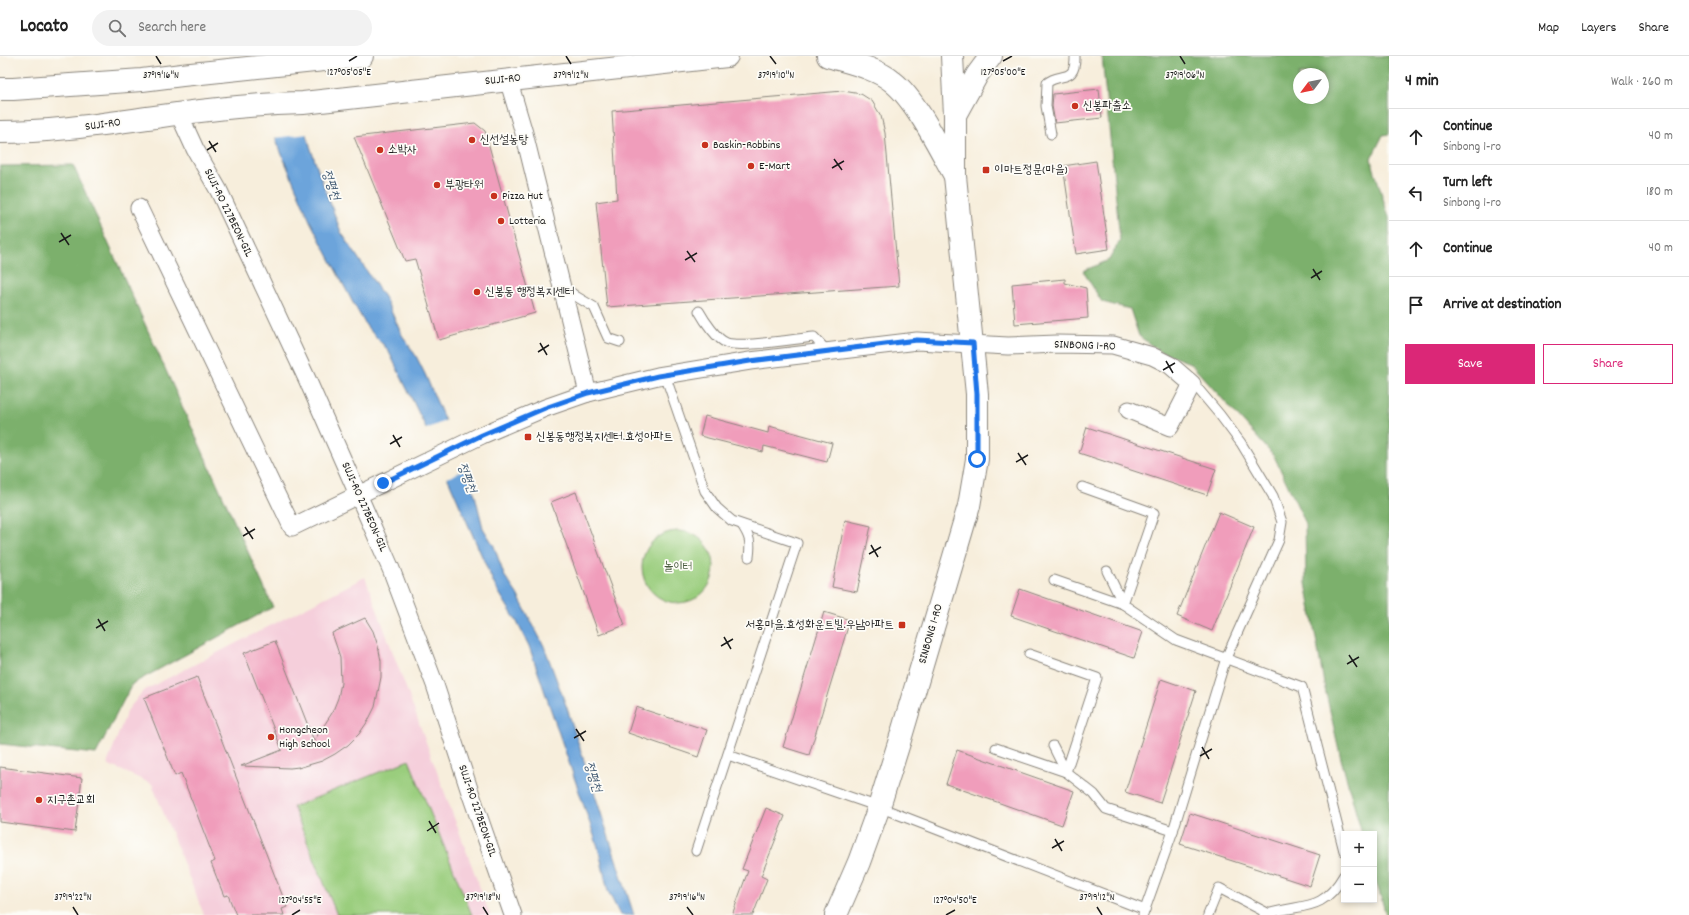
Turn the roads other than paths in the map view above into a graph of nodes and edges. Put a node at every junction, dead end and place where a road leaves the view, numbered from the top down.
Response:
1 (362, 56) edge
2 (727, 56) edge
3 (828, 56) edge
4 (952, 56) edge
5 (991, 56) edge
6 (1074, 56) edge
7 (508, 80) junction
8 (0, 89) edge
9 (179, 114) junction
10 (955, 115) junction
11 (0, 132) edge
12 (1051, 134) dead end
13 (955, 176) junction
14 (138, 208) dead end
15 (560, 284) junction
16 (698, 311) dead end
17 (620, 342) dead end
18 (973, 343) junction
19 (827, 351) junction
20 (665, 375) junction
21 (1199, 390) dead end
22 (588, 393) junction
23 (1129, 410) dead end
24 (1082, 487) dead end
25 (359, 495) junction
26 (742, 525) junction
27 (749, 557) dead end
28 (1107, 571) dead end
29 (1054, 580) dead end
30 (1123, 604) junction
31 (1029, 654) dead end
32 (1226, 658) junction
33 (1053, 746) dead end
34 (996, 748) dead end
35 (728, 755) junction
36 (1066, 772) junction
37 (879, 807) junction
38 (1173, 831) junction
39 (1341, 839) edge
40 (696, 851) dead end
41 (1341, 881) edge
42 (1144, 913) edge
43 (1268, 914) edge
44 (513, 915) edge
45 (836, 915) edge
46 (1208, 915) edge

1 - 8 main road
2 - 7 main road, SUJI-RO
3 - 13 main road
4 - 10 main road, SINBONG 1-RO
5 - 10 main road
6 - 12 lane
7 - 9 main road, SUJI-RO
7 - 15 street
9 - 11 main road, SUJI-RO
9 - 25 street, SUJI-RO 227BEON-GIL
10 - 13 main road, SINBONG 1-RO
13 - 18 main road, SINBONG 1-RO
14 - 25 street
15 - 17 lane
15 - 22 street
16 - 19 lane
18 - 19 street, SINBONG 1-RO
18 - 23 street, SINBONG 1-RO
18 - 37 main road, SINBONG 1-RO
19 - 20 street, SINBONG 1-RO
20 - 22 street, SINBONG 1-RO
20 - 26 lane
21 - 32 lane
22 - 25 street, SINBONG 1-RO
24 - 30 lane
25 - 44 street, SUJI-RO 227BEON-GIL
26 - 27 lane
26 - 35 lane
28 - 30 lane
29 - 30 lane
30 - 32 lane
31 - 36 lane
32 - 38 lane
32 - 39 lane
33 - 36 lane
34 - 36 lane
35 - 37 lane
35 - 40 lane
36 - 38 lane
37 - 42 lane
37 - 45 main road, SINBONG 1-RO
38 - 42 lane
41 - 43 lane
43 - 46 lane

